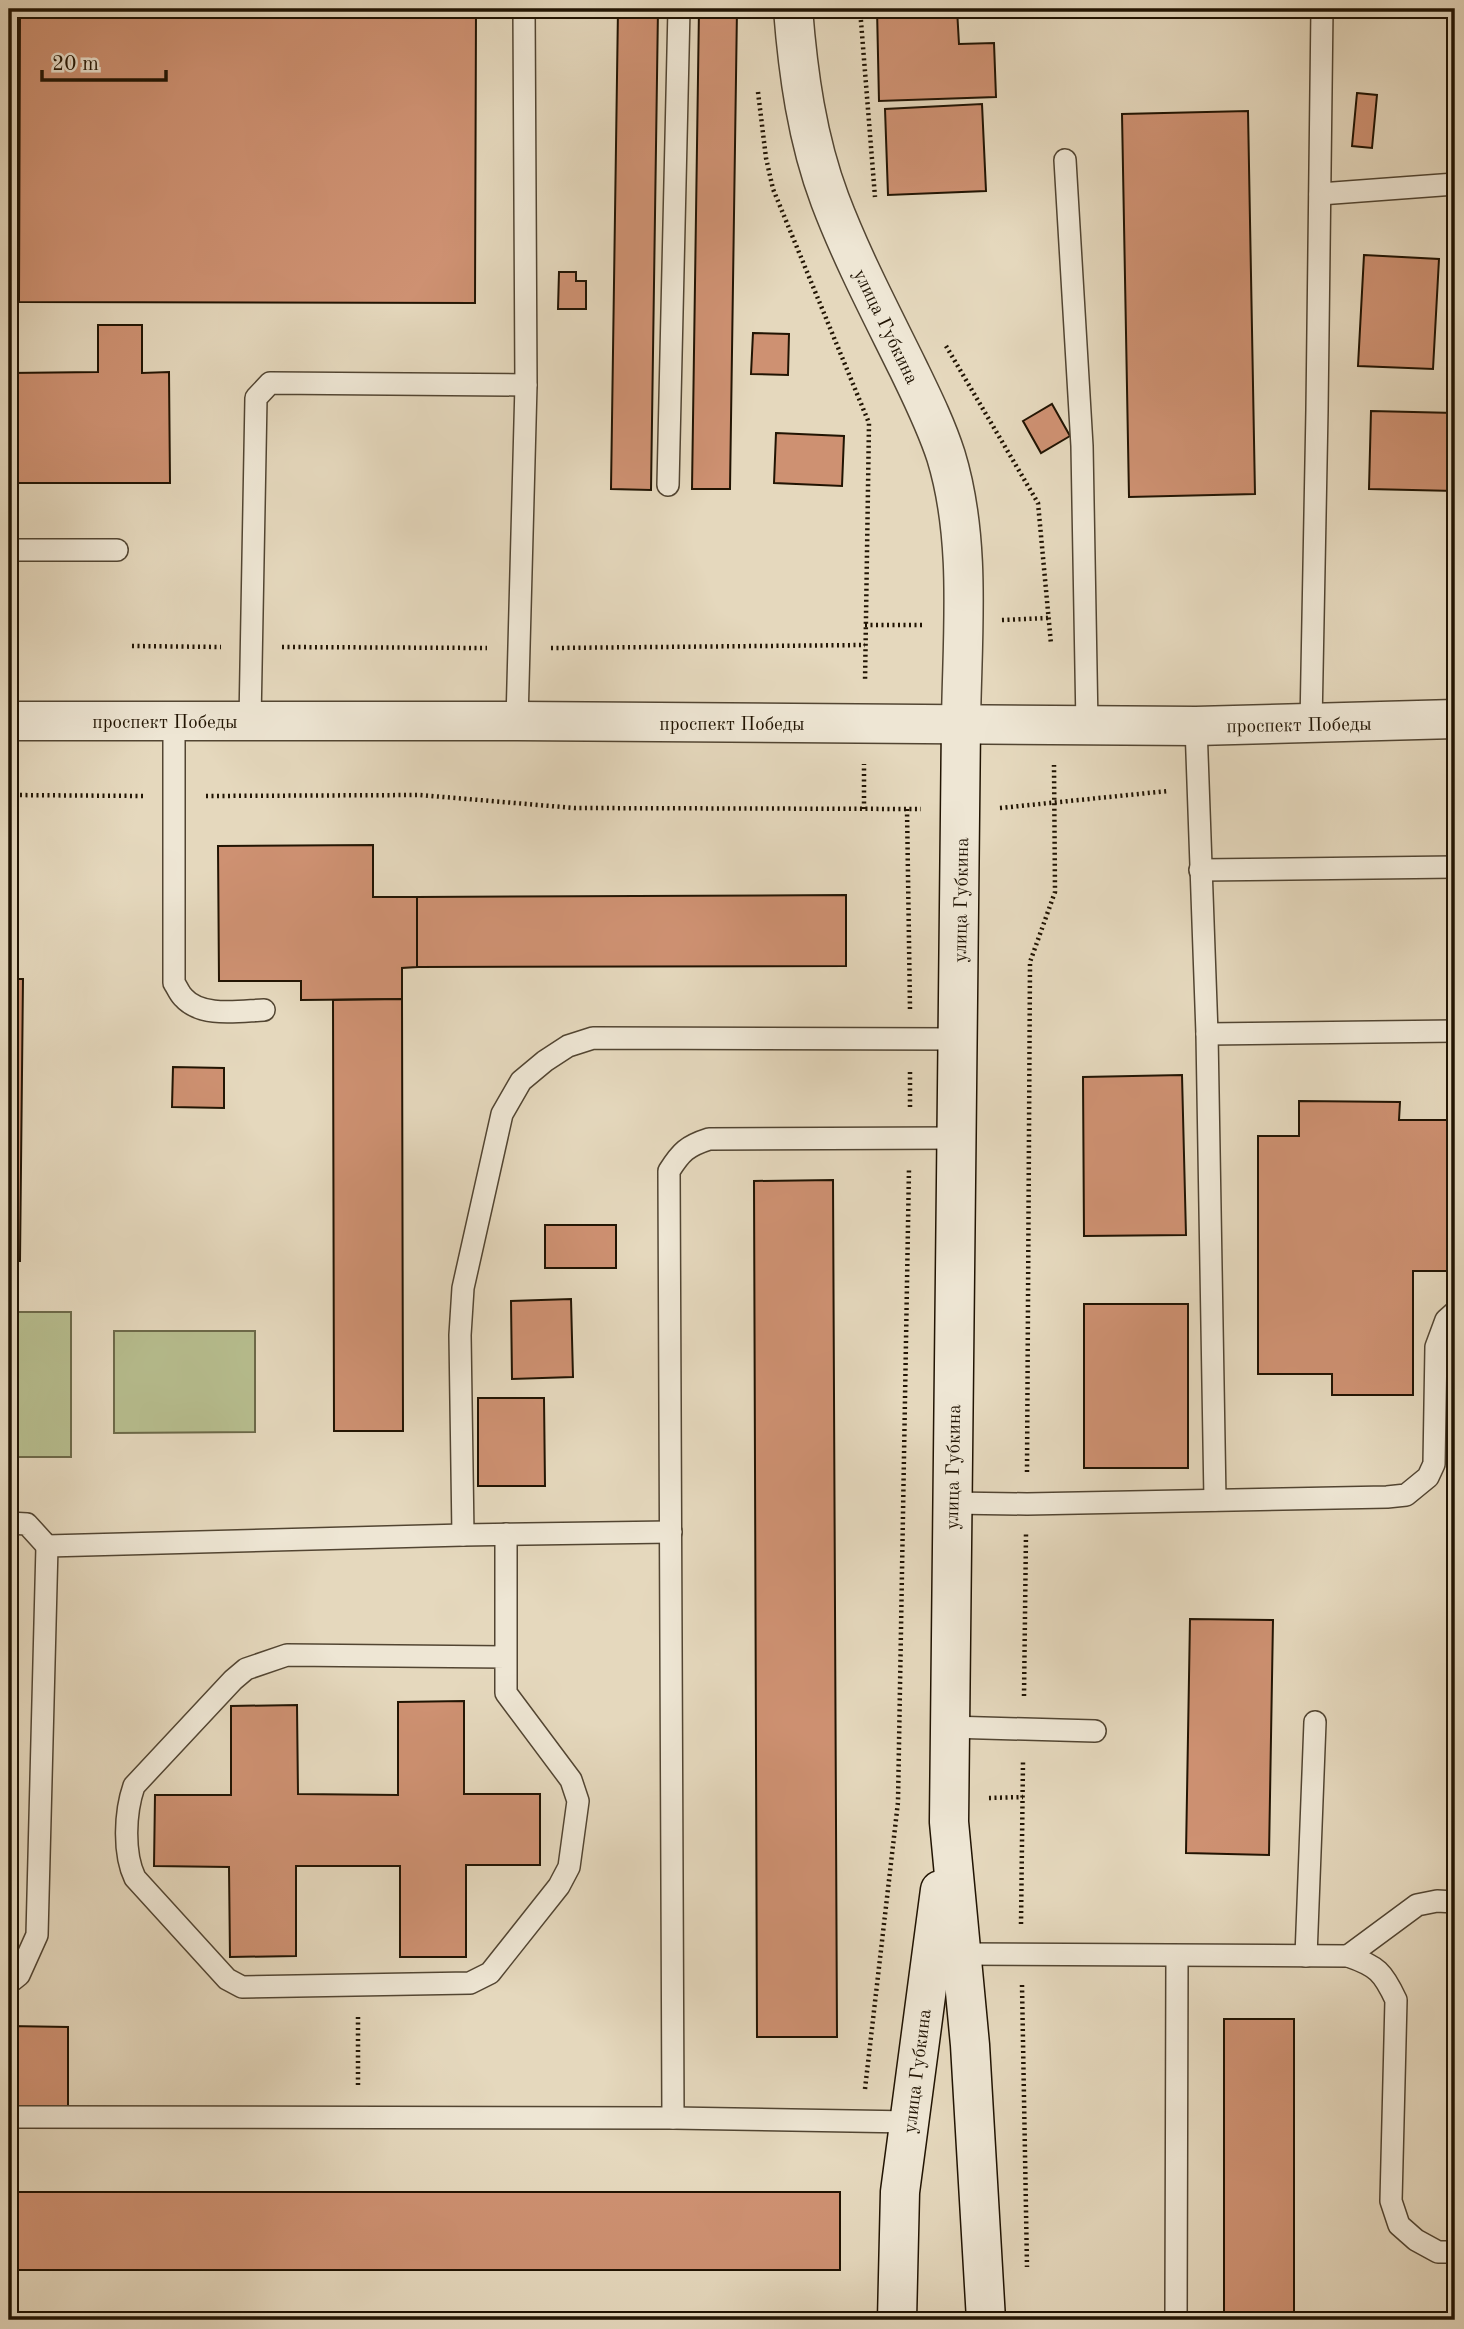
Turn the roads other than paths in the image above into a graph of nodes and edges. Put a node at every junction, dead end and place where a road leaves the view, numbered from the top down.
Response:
1 (524, 9) edge
2 (679, 9) edge
3 (793, 9) edge
4 (1322, 9) edge
5 (1065, 160) dead end
6 (1455, 184) edge
7 (1320, 194) junction
8 (526, 385) junction
9 (668, 485) dead end
10 (9, 550) edge
11 (117, 550) dead end
12 (1455, 719) edge
13 (9, 721) edge
14 (174, 721) junction
15 (250, 721) junction
16 (517, 721) junction
17 (961, 724) junction
18 (1311, 724) junction
19 (1087, 725) junction
20 (1196, 726) junction
21 (1455, 867) edge
22 (1200, 870) junction
23 (264, 1010) dead end
24 (1455, 1031) edge
25 (1207, 1034) junction
26 (959, 1040) junction
27 (957, 1138) junction
28 (1455, 1312) edge
29 (1215, 1500) junction
30 (952, 1503) junction
31 (9, 1523) edge
32 (671, 1532) junction
33 (506, 1534) junction
34 (463, 1535) junction
35 (47, 1546) junction
36 (506, 1657) junction
37 (1315, 1722) dead end
38 (949, 1727) junction
39 (1095, 1731) dead end
40 (949, 1822) junction
41 (1455, 1902) edge
42 (961, 1954) junction
43 (1177, 1956) junction
44 (1306, 1956) junction
45 (1348, 1956) junction
46 (9, 1983) edge
47 (9, 2117) edge
48 (673, 2118) junction
49 (911, 2122) junction
50 (1455, 2252) edge
51 (897, 2320) edge
52 (986, 2320) edge
53 (1176, 2320) edge

1 - 8 lane
2 - 9 lane
3 - 17 street, улица Губкина
4 - 7 lane
5 - 19 lane
6 - 7 lane
7 - 18 lane
8 - 15 lane
8 - 16 lane
10 - 11 lane
12 - 18 street, проспект Победы
13 - 14 street, проспект Победы
14 - 15 street, проспект Победы
14 - 23 lane
15 - 16 street, проспект Победы
16 - 17 street, проспект Победы
17 - 19 street, проспект Победы
17 - 26 street, улица Губкина
18 - 20 street, проспект Победы
19 - 20 street, проспект Победы
20 - 22 lane
21 - 22 lane
22 - 25 lane
24 - 25 lane
25 - 29 lane
26 - 27 street, улица Губкина
26 - 34 lane
27 - 30 street, улица Губкина
27 - 32 lane
28 - 29 lane
29 - 30 lane
30 - 38 street, улица Губкина
31 - 35 lane
32 - 33 lane
32 - 48 lane
33 - 34 lane
33 - 36 lane
34 - 35 lane
35 - 46 lane
36 - 36 lane
37 - 44 lane
38 - 39 lane
38 - 40 street, улица Губкина
40 - 42 street, улица Губкина
40 - 49 street, улица Губкина
41 - 45 lane
42 - 43 lane
42 - 52 street, улица Губкина
43 - 44 lane
43 - 53 lane
44 - 45 lane
45 - 50 lane
47 - 48 lane
48 - 49 lane
49 - 51 street, улица Губкина

